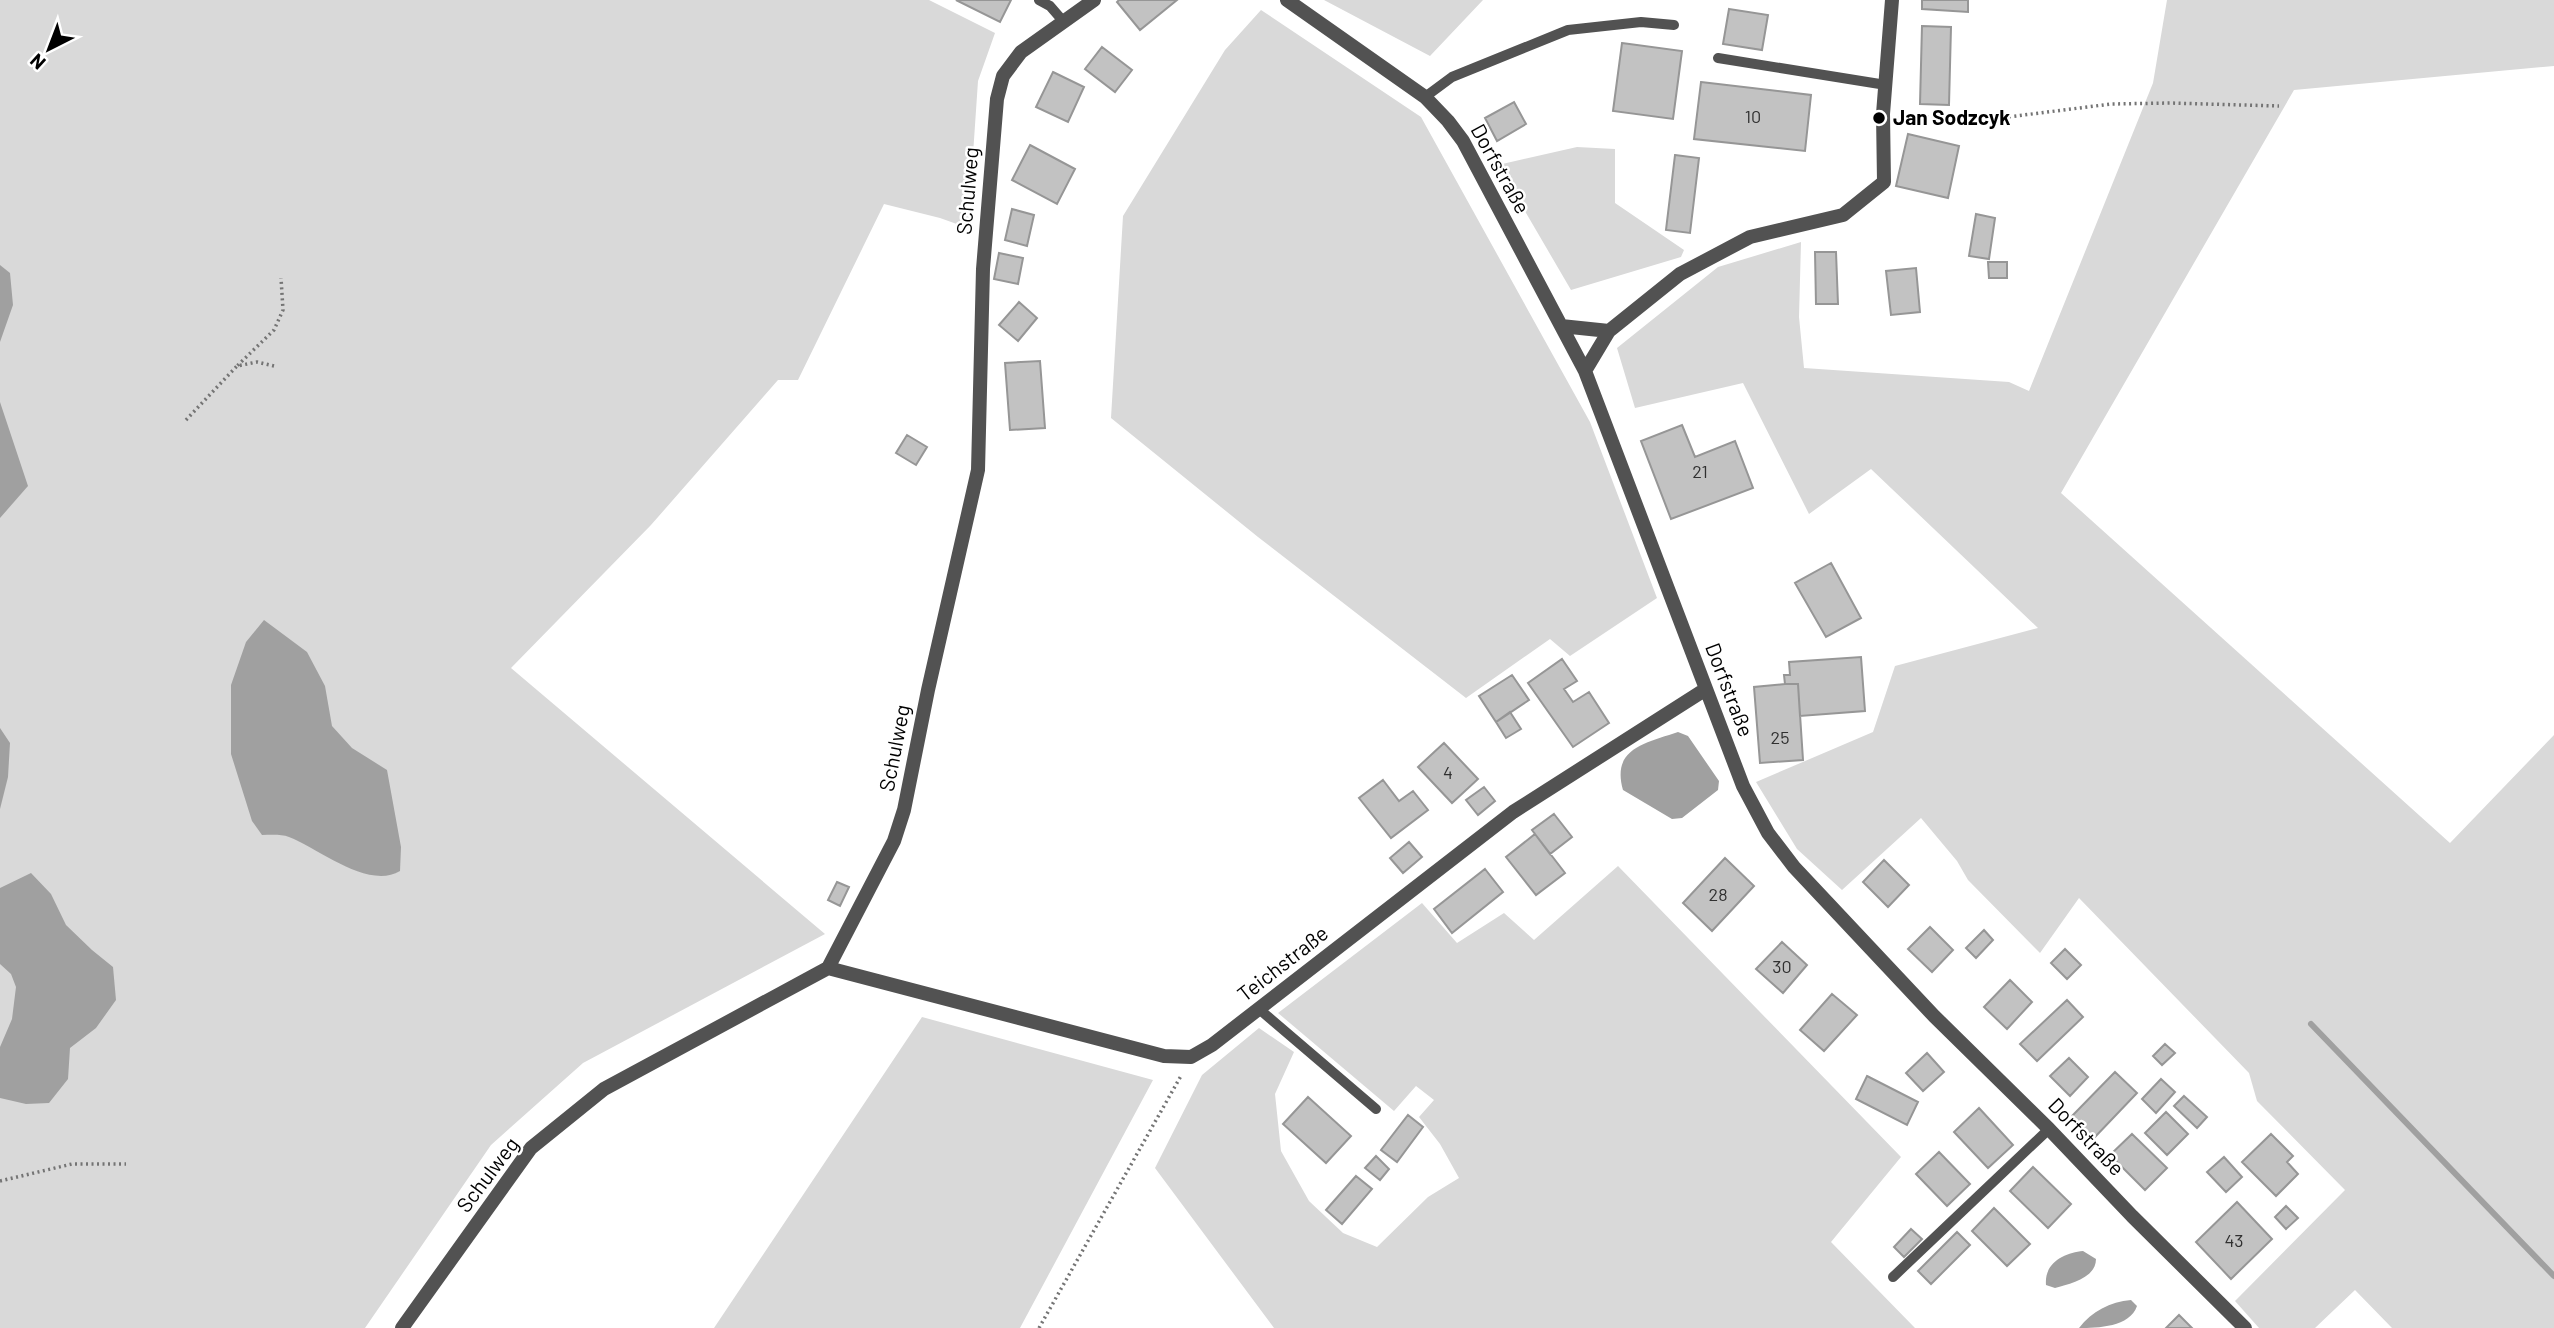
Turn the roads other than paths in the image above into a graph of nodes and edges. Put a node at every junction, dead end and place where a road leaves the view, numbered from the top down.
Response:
1 (1039, 0) edge
2 (1094, 0) edge
3 (1287, 0) edge
4 (1892, 0) edge
5 (1063, 21) junction
6 (1674, 25) dead end
7 (1718, 58) dead end
8 (1886, 85) junction
9 (1425, 97) junction
10 (1561, 326) junction
11 (1609, 331) junction
12 (1585, 371) junction
13 (1706, 689) junction
14 (828, 968) junction
15 (1259, 1009) junction
16 (1376, 1109) dead end
17 (2049, 1129) junction
18 (1893, 1276) dead end
19 (402, 1328) edge
20 (2245, 1328) edge

1 - 5 lane
2 - 5 street, Schulweg
3 - 9 street, Dorfstraße
4 - 8 street
5 - 14 street, Schulweg
6 - 9 lane
7 - 8 lane
8 - 11 street
9 - 10 street, Dorfstraße
10 - 11 street
10 - 12 street, Dorfstraße
11 - 12 street
12 - 13 street, Dorfstraße
13 - 15 street, Teichstraße
13 - 17 street, Dorfstraße
14 - 15 street, Teichstraße
14 - 19 street, Schulweg
15 - 16 lane
17 - 18 lane
17 - 20 street, Dorfstraße

